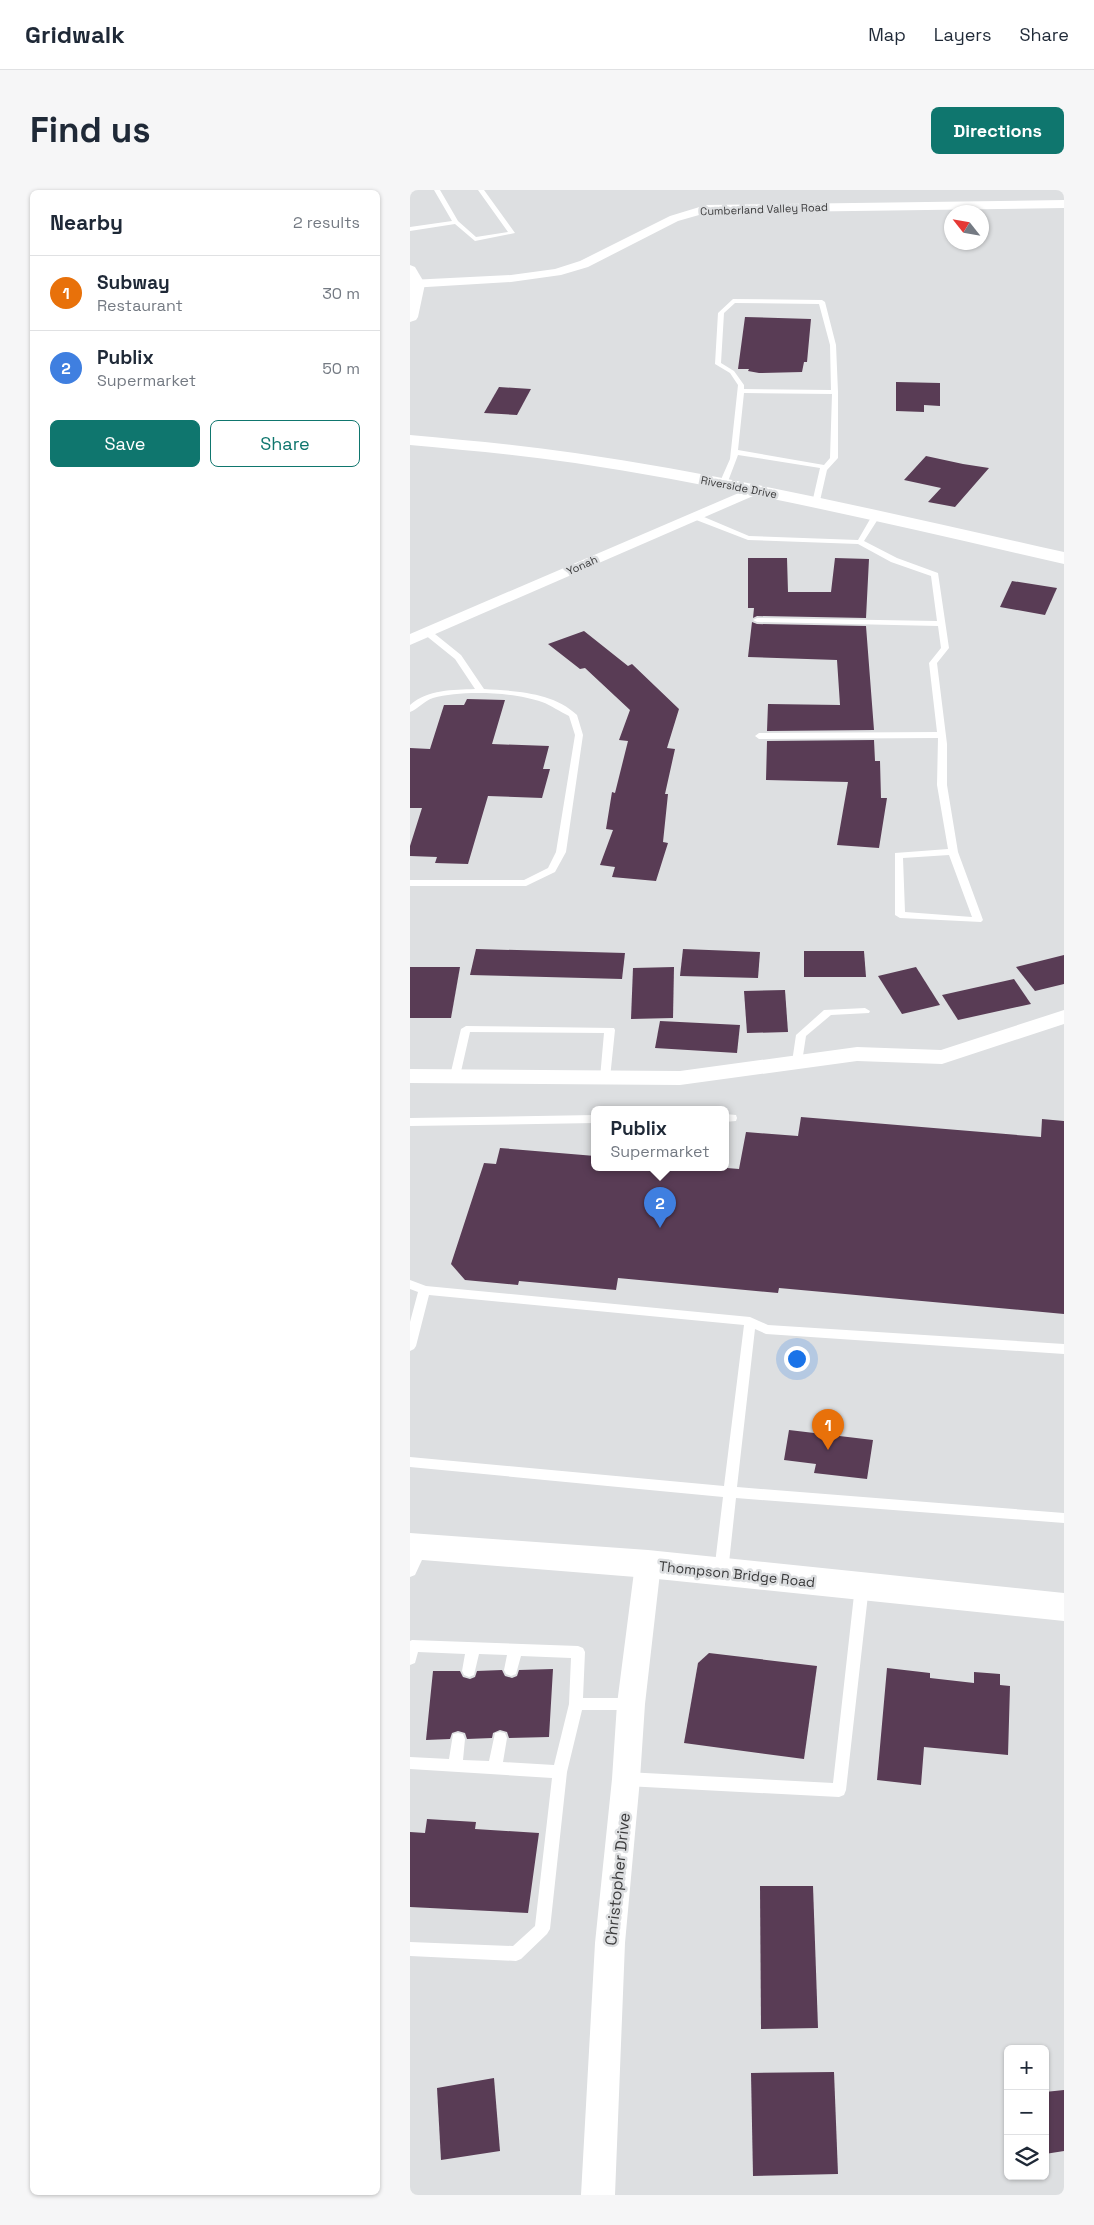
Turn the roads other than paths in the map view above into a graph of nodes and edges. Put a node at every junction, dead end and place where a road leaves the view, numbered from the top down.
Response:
1 (437, 190) edge
2 (481, 190) edge
3 (1064, 204) edge
4 (456, 222) junction
5 (410, 229) edge
6 (412, 279) edge
7 (410, 317) edge
8 (740, 391) junction
9 (835, 392) junction
10 (410, 440) edge
11 (735, 452) junction
12 (825, 467) junction
13 (723, 484) junction
14 (755, 490) junction
15 (816, 503) junction
16 (694, 516) junction
17 (876, 516) junction
18 (860, 542) junction
19 (1064, 558) edge
20 (757, 620) dead end
21 (942, 624) junction
22 (427, 632) junction
23 (410, 640) edge
24 (481, 691) junction
25 (410, 709) edge
26 (942, 734) junction
27 (759, 736) dead end
28 (952, 852) junction
29 (410, 883) edge
30 (865, 1011) dead end
31 (1064, 1017) edge
32 (797, 1062) junction
33 (410, 1076) edge
34 (455, 1076) junction
35 (605, 1078) junction
36 (591, 1119) edge
37 (410, 1122) edge
38 (410, 1284) edge
39 (424, 1290) junction
40 (750, 1321) junction
41 (410, 1346) edge
42 (1064, 1350) edge
43 (410, 1462) edge
44 (730, 1492) junction
45 (1064, 1518) edge
46 (414, 1555) edge
47 (648, 1564) junction
48 (721, 1572) junction
49 (862, 1586) junction
50 (1064, 1607) edge
51 (473, 1648) junction
52 (514, 1650) junction
53 (410, 1659) edge
54 (511, 1670) dead end
55 (469, 1671) dead end
56 (576, 1704) junction
57 (632, 1704) junction
58 (500, 1738) dead end
59 (458, 1739) dead end
60 (410, 1763) edge
61 (455, 1765) junction
62 (495, 1768) junction
63 (560, 1772) junction
64 (626, 1779) junction
65 (410, 1949) edge
66 (598, 2195) edge

1 - 4 lane
2 - 4 lane
3 - 6 street, Cumberland Valley Road
4 - 5 lane
6 - 7 main road
8 - 9 lane
8 - 9 lane
8 - 11 lane
9 - 12 lane
10 - 13 main road, Riverside Drive
11 - 12 lane
11 - 13 lane
12 - 15 lane
13 - 14 main road, Riverside Drive
14 - 15 main road, Riverside Drive
14 - 16 street, Yonah
15 - 17 main road, Riverside Drive
16 - 18 lane
16 - 22 street, Yonah
17 - 18 lane
17 - 19 main road, Riverside Drive
18 - 21 lane
20 - 21 lane
21 - 26 lane
22 - 23 street, Yonah
22 - 24 lane
24 - 25 lane
24 - 29 lane
26 - 27 lane
26 - 28 lane
28 - 28 lane
30 - 32 lane
31 - 32 street
32 - 35 street
33 - 34 street
34 - 35 street
34 - 35 lane
36 - 37 lane
38 - 39 lane
39 - 40 lane
39 - 41 lane
40 - 42 lane
40 - 44 lane
43 - 44 lane
44 - 45 lane
44 - 48 lane
46 - 47 main road, Thompson Bridge Road
47 - 48 main road, Thompson Bridge Road
47 - 57 street, Christopher Drive
48 - 49 main road, Thompson Bridge Road
49 - 50 main road, Thompson Bridge Road
49 - 64 lane
51 - 52 lane
51 - 53 lane
51 - 55 lane
52 - 54 lane
52 - 56 lane
56 - 57 lane
56 - 63 lane
57 - 64 street, Christopher Drive
58 - 62 lane
59 - 61 lane
60 - 61 lane
61 - 62 lane
62 - 63 lane
63 - 65 lane
64 - 66 street, Christopher Drive

